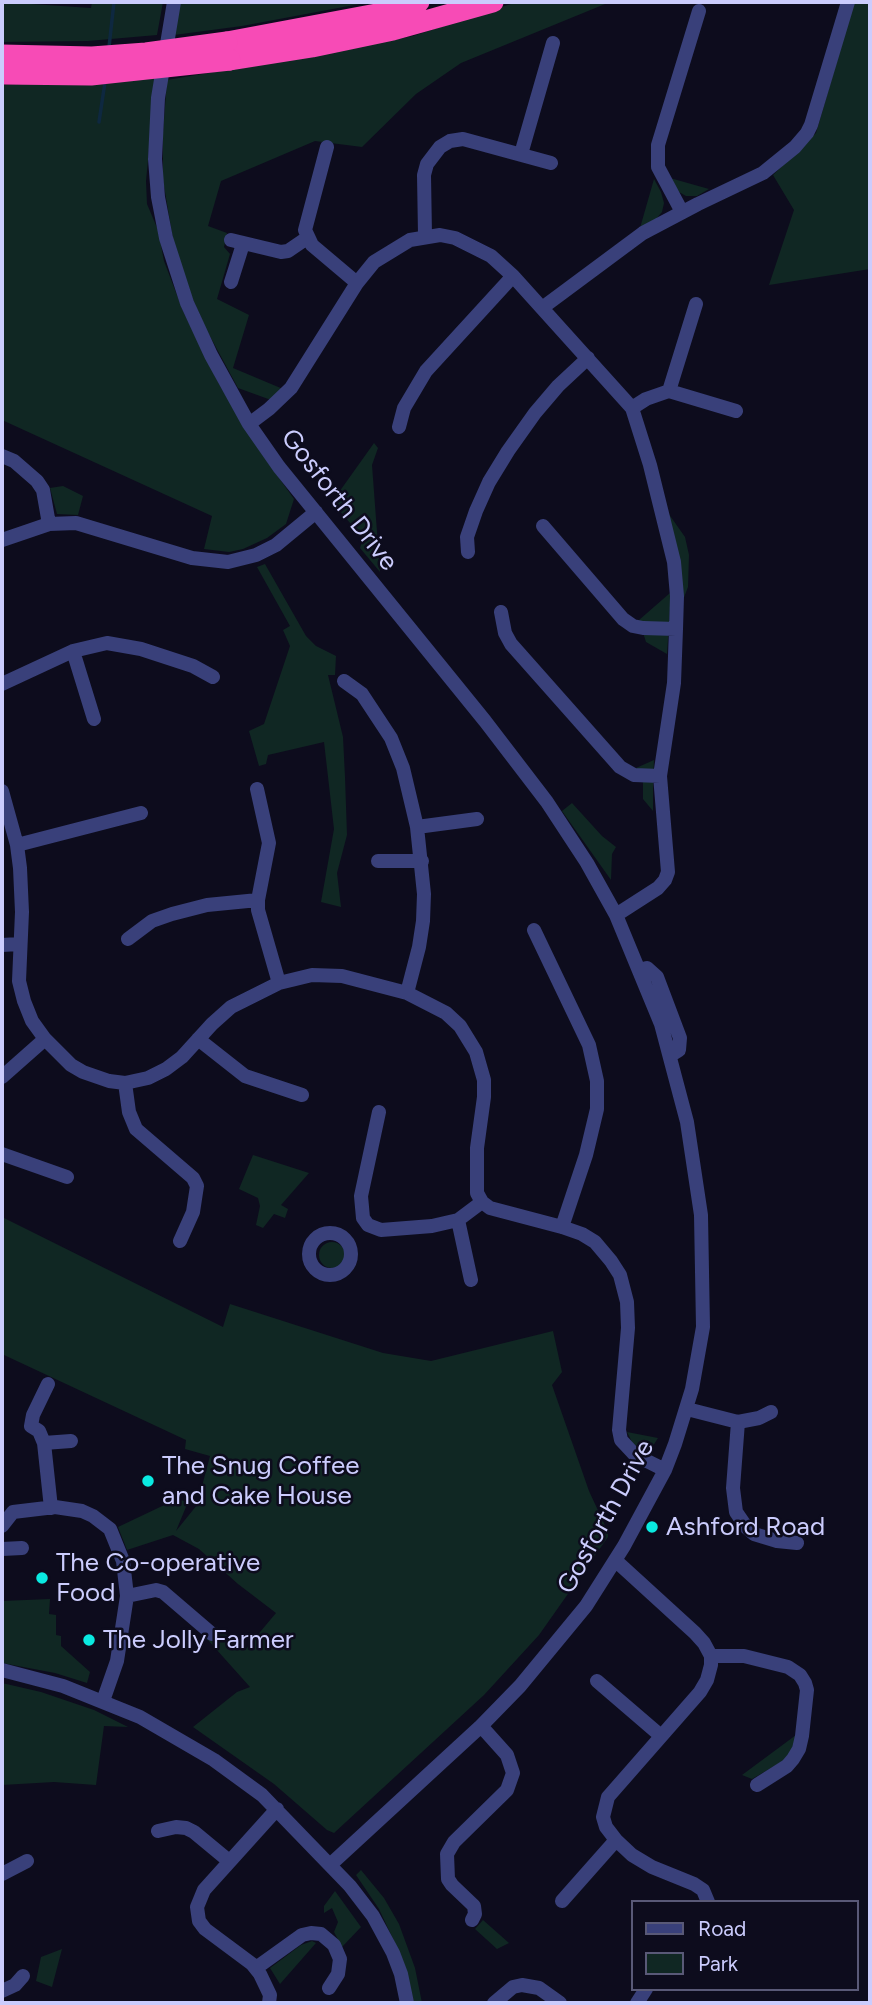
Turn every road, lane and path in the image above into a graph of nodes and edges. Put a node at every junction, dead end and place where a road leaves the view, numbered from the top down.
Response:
1 (174, 2) edge
2 (419, 2) edge
3 (492, 2) edge
4 (848, 2) edge
5 (699, 11) dead end
6 (553, 43) dead end
7 (228, 51) junction
8 (2, 55) edge
9 (2, 74) edge
10 (327, 147) dead end
11 (521, 154) junction
12 (551, 163) dead end
13 (682, 212) junction
14 (425, 236) junction
15 (307, 238) junction
16 (513, 276) junction
17 (231, 282) dead end
18 (357, 283) junction
19 (696, 304) dead end
20 (542, 308) junction
21 (589, 358) junction
22 (669, 391) junction
23 (632, 408) junction
24 (736, 411) dead end
25 (250, 424) junction
26 (399, 427) dead end
27 (2, 456) edge
28 (316, 512) junction
29 (49, 524) junction
30 (544, 526) dead end
31 (2, 540) edge
32 (468, 552) dead end
33 (501, 612) dead end
34 (676, 629) junction
35 (73, 651) junction
36 (213, 677) dead end
37 (344, 681) dead end
38 (2, 684) edge
39 (94, 719) dead end
40 (660, 776) junction
41 (257, 789) dead end
42 (2, 791) edge
43 (141, 813) dead end
44 (477, 819) dead end
45 (417, 827) junction
46 (17, 845) junction
47 (378, 861) dead end
48 (422, 861) junction
49 (258, 900) junction
50 (616, 915) junction
51 (534, 930) dead end
52 (128, 939) dead end
53 (19, 944) junction
54 (2, 945) edge
55 (279, 983) junction
56 (407, 993) junction
57 (45, 1039) junction
58 (198, 1039) junction
59 (2, 1077) edge
60 (125, 1083) junction
61 (302, 1096) dead end
62 (379, 1112) dead end
63 (2, 1154) edge
64 (67, 1177) dead end
65 (482, 1202) junction
66 (458, 1220) junction
67 (368, 1225) junction
68 (562, 1227) junction
69 (180, 1241) dead end
70 (349, 1244) dead end
71 (471, 1280) dead end
72 (48, 1384) dead end
73 (687, 1409) junction
74 (771, 1412) dead end
75 (738, 1422) junction
76 (71, 1441) dead end
77 (44, 1443) junction
78 (665, 1469) junction
79 (51, 1508) junction
80 (2, 1526) edge
81 (797, 1543) dead end
82 (22, 1548) dead end
83 (2, 1549) edge
84 (615, 1560) junction
85 (127, 1596) junction
86 (212, 1634) dead end
87 (711, 1656) junction
88 (2, 1670) edge
89 (597, 1681) dead end
90 (103, 1701) junction
91 (481, 1726) junction
92 (661, 1736) junction
93 (757, 1785) dead end
94 (277, 1809) junction
95 (158, 1831) dead end
96 (616, 1840) junction
97 (27, 1861) dead end
98 (229, 1861) junction
99 (330, 1865) junction
100 (2, 1874) edge
101 (707, 1900) edge
102 (562, 1901) dead end
103 (472, 1920) dead end
104 (256, 1968) junction
105 (23, 1976) dead end
106 (329, 1988) dead end
107 (2, 1991) edge
108 (269, 2003) edge
109 (407, 2003) edge
110 (494, 2003) edge
111 (560, 2003) edge

1 - 25 street, Gosforth Drive
2 - 7 highway
3 - 7 highway
4 - 13 street
5 - 13 street
6 - 11 street
7 - 8 highway, bridge
7 - 9 highway, bridge
10 - 15 street
11 - 12 street
11 - 14 street
13 - 20 street
14 - 16 street
14 - 18 street
15 - 17 street
15 - 18 street
16 - 20 street
16 - 26 street
18 - 25 street
19 - 22 street
20 - 21 street
21 - 23 street
21 - 32 street
22 - 23 street
22 - 24 street
23 - 34 street
25 - 28 street, Gosforth Drive
27 - 29 street
28 - 29 street
28 - 50 street, Gosforth Drive
29 - 31 street
30 - 34 street
33 - 40 street
34 - 40 street
35 - 36 street
35 - 38 street
35 - 39 street
37 - 45 street
40 - 50 street
41 - 49 street
42 - 46 street
43 - 46 street
44 - 45 street
45 - 48 street
46 - 53 street
47 - 48 street
48 - 56 street
49 - 52 street
49 - 55 street
50 - 73 street, Gosforth Drive
51 - 68 street
53 - 54 street
53 - 57 street
55 - 56 street
55 - 58 street
56 - 65 street
57 - 59 street
57 - 60 street
58 - 60 street
58 - 61 street
60 - 69 street
62 - 67 street
63 - 64 street
65 - 66 street
65 - 68 street
66 - 67 street
66 - 71 street
67 - 70 street
68 - 78 street
72 - 77 street
73 - 75 street
73 - 78 street, Gosforth Drive
74 - 75 street
75 - 81 street
76 - 77 street
77 - 79 street
78 - 84 street, Gosforth Drive
79 - 80 street
79 - 85 street
82 - 83 street
84 - 87 street
84 - 91 street, Gosforth Drive
85 - 86 street
85 - 90 street
87 - 92 street
87 - 93 street
88 - 90 street
89 - 92 street
90 - 94 street
91 - 99 street, Gosforth Drive
91 - 103 street
92 - 96 street
94 - 98 street
94 - 99 street
95 - 98 street
96 - 101 street
96 - 102 street
97 - 100 street
98 - 104 street
99 - 109 street
104 - 106 street
104 - 108 street
105 - 107 street
110 - 111 street

